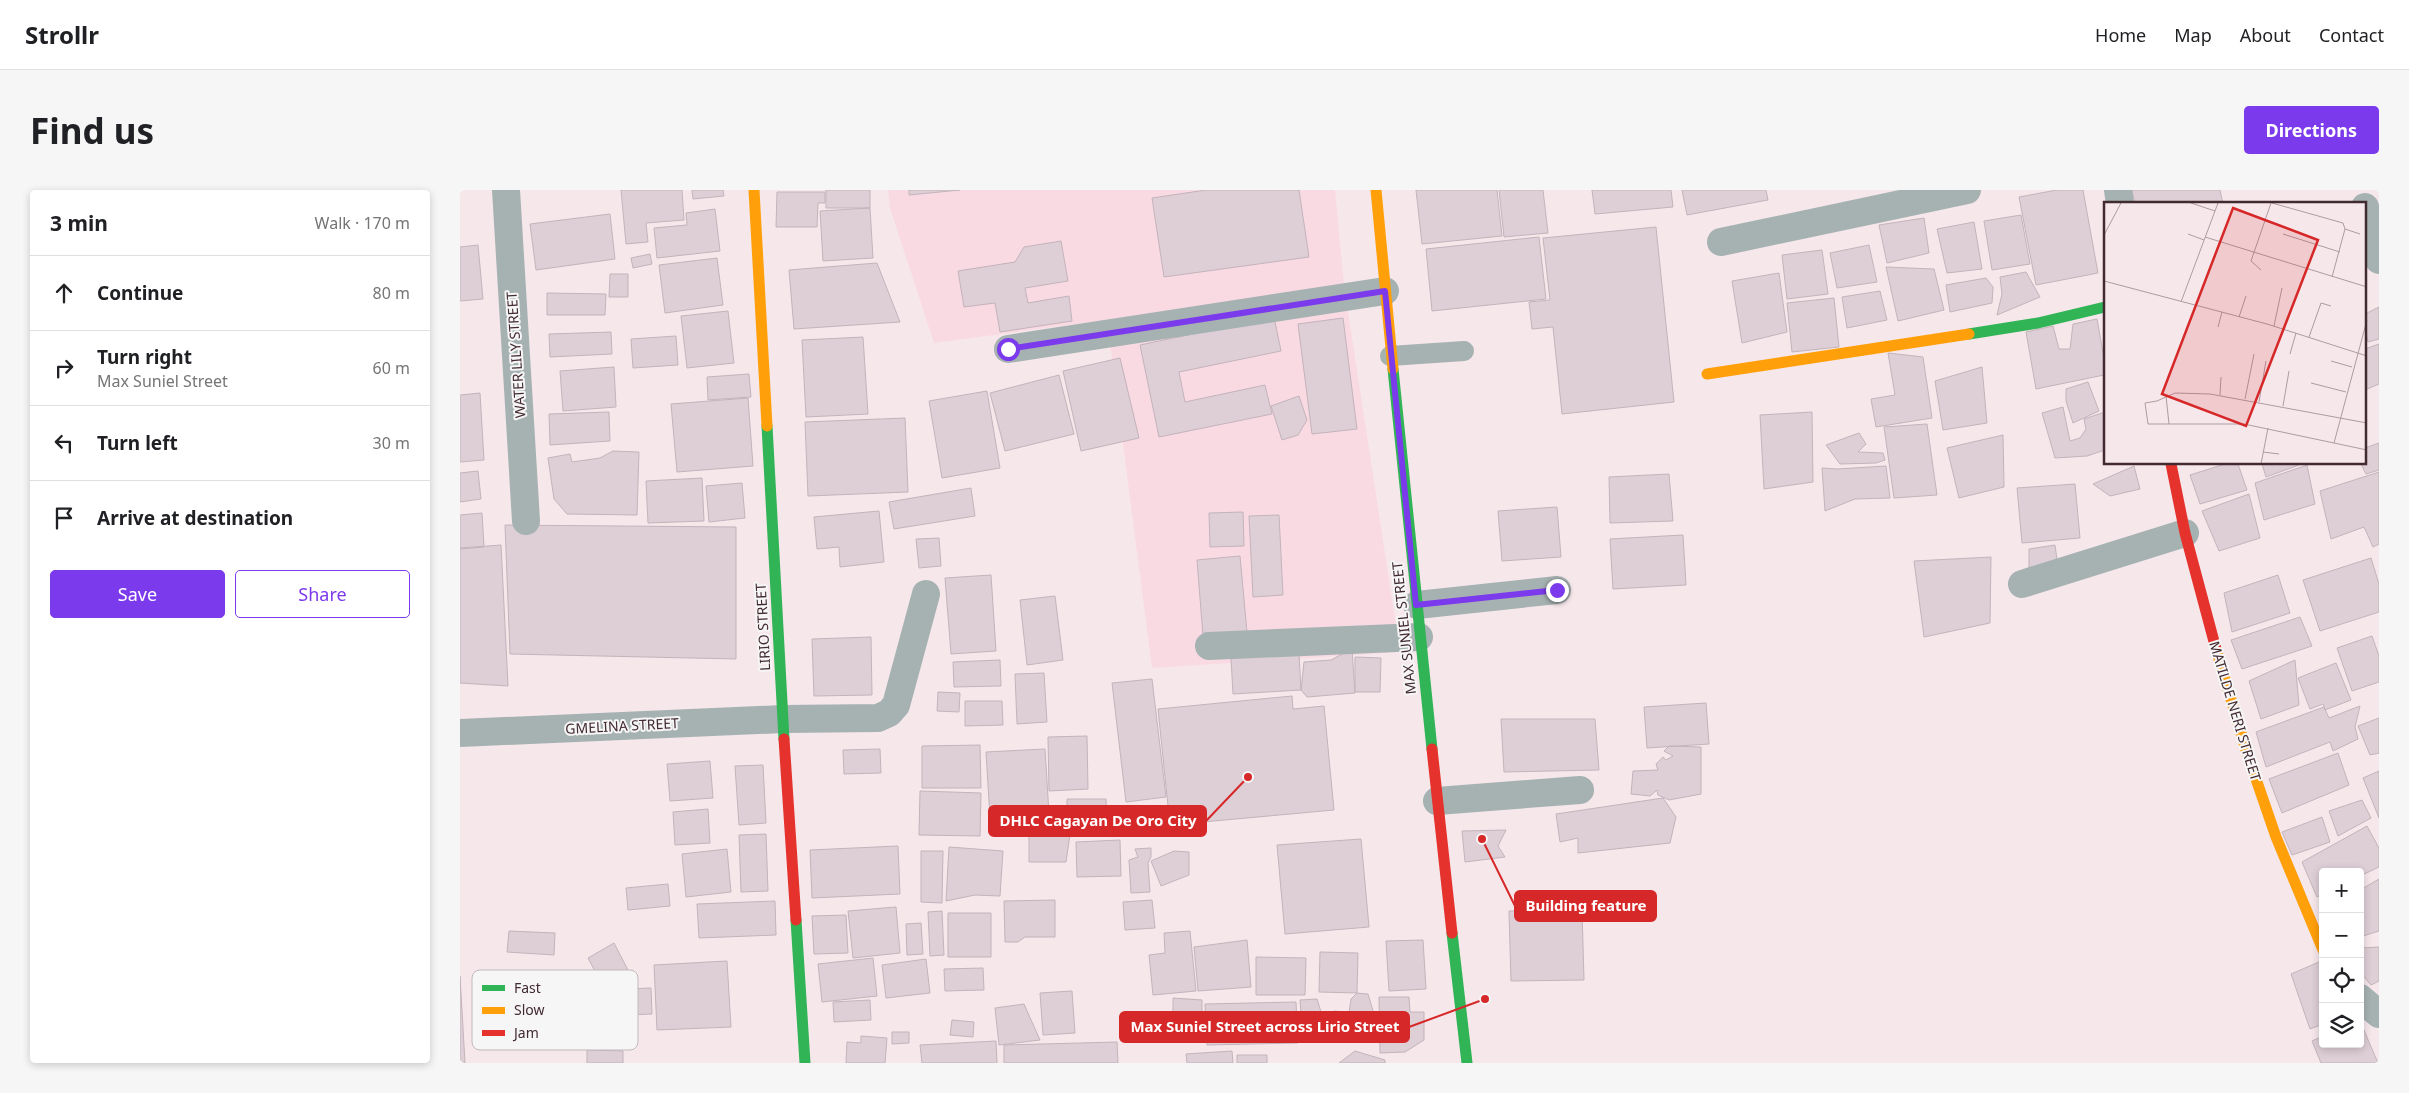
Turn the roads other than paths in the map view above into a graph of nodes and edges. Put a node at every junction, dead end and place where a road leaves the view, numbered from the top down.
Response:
1 (506, 190) edge
2 (754, 190) edge
3 (1376, 190) edge
4 (1967, 190) edge
5 (2366, 209) edge
6 (1721, 242) dead end
7 (2379, 260) edge
8 (1385, 291) junction
9 (2104, 307) edge
10 (1008, 349) dead end
11 (1464, 351) dead end
12 (1390, 356) junction
13 (1707, 374) dead end
14 (2171, 465) edge
15 (526, 521) dead end
16 (2185, 534) junction
17 (2022, 584) dead end
18 (1557, 590) dead end
19 (926, 594) dead end
20 (1416, 605) junction
21 (1420, 636) junction
22 (1209, 646) dead end
23 (783, 719) junction
24 (460, 733) edge
25 (1580, 790) dead end
26 (1437, 801) junction
27 (2319, 940) edge
28 (2364, 1001) edge
29 (2379, 1014) edge
30 (805, 1063) edge
31 (1467, 1063) edge

1 - 15 street, WATER LILY STREET
2 - 23 street, LIRIO STREET
3 - 8 street, MAX SUNIEL STREET
4 - 6 street
5 - 7 street
8 - 10 street
8 - 12 street, MAX SUNIEL STREET
9 - 13 street
11 - 12 lane
12 - 20 street, MAX SUNIEL STREET
14 - 16 street, MATILDE NERI STREET
16 - 17 street
16 - 27 street, MATILDE NERI STREET
18 - 20 street
19 - 23 street, GMELINA STREET
20 - 21 street, MAX SUNIEL STREET
21 - 22 street
21 - 26 street, MAX SUNIEL STREET
23 - 24 street, GMELINA STREET
23 - 30 street, LIRIO STREET
25 - 26 street
26 - 31 street, MAX SUNIEL STREET
28 - 29 street

